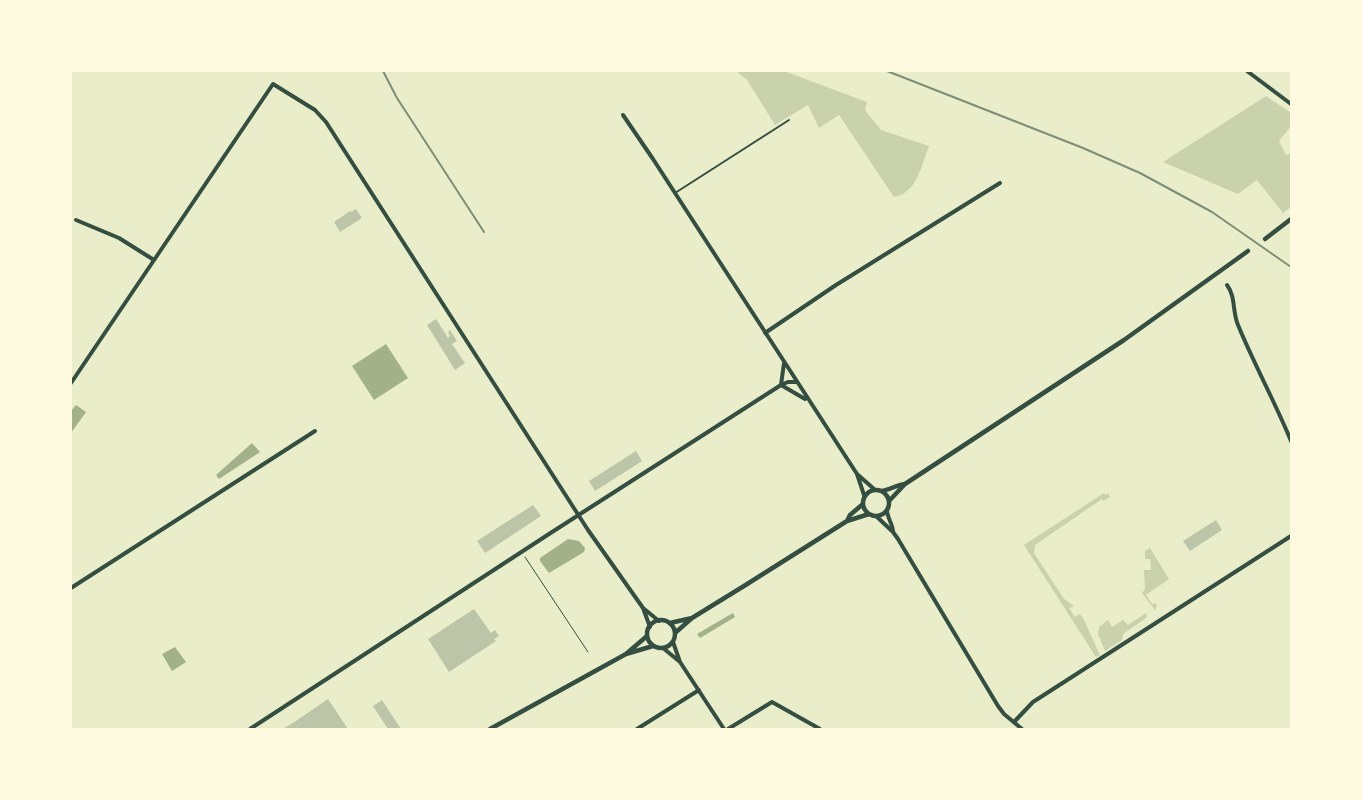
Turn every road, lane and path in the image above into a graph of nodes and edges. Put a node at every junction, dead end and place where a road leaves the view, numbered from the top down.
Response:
1 (1246, 71) edge
2 (1291, 104) edge
3 (623, 116) dead end
4 (789, 120) dead end
5 (1000, 183) dead end
6 (675, 193) junction
7 (1291, 219) edge
8 (76, 220) dead end
9 (1265, 239) dead end
10 (1248, 251) dead end
11 (154, 260) junction
12 (1227, 284) dead end
13 (765, 334) junction
14 (784, 362) junction
15 (797, 382) junction
16 (71, 383) edge
17 (781, 385) junction
18 (808, 401) junction
19 (315, 431) dead end
20 (1291, 442) edge
21 (857, 474) junction
22 (905, 484) junction
23 (874, 489) junction
24 (881, 491) junction
25 (864, 496) junction
26 (889, 502) junction
27 (862, 504) junction
28 (887, 510) junction
29 (870, 514) junction
30 (579, 515) junction
31 (876, 516) junction
32 (847, 521) junction
33 (893, 532) junction
34 (1291, 536) edge
35 (521, 552) junction
36 (71, 588) edge
37 (643, 608) junction
38 (692, 618) junction
39 (659, 621) junction
40 (670, 623) junction
41 (650, 627) junction
42 (675, 633) junction
43 (647, 636) junction
44 (673, 642) junction
45 (653, 646) junction
46 (663, 648) junction
47 (588, 652) dead end
48 (626, 654) junction
49 (680, 662) junction
50 (699, 690) junction
51 (1014, 722) junction
52 (250, 729) edge
53 (490, 729) edge
54 (637, 729) edge
55 (726, 729) edge
56 (820, 729) edge
57 (1022, 729) edge

1 - 2 street
3 - 6 street
4 - 6 lane
5 - 13 street
6 - 13 street
7 - 9 street
8 - 11 street
10 - 22 street
11 - 16 street
11 - 30 street
12 - 20 street
13 - 14 street
14 - 15 street
14 - 17 street
15 - 17 street
15 - 18 street
17 - 18 street
17 - 30 street
18 - 21 street
19 - 36 street
21 - 23 street
21 - 25 street
22 - 24 street
22 - 26 street
23 - 24 street
23 - 25 street
24 - 26 street
25 - 27 street
26 - 28 street
27 - 29 street
27 - 32 street
28 - 31 street
28 - 33 street
29 - 31 street
29 - 32 street
30 - 35 street
30 - 37 street
31 - 33 street
32 - 38 street
33 - 51 street
34 - 51 street
35 - 47 path
35 - 52 street
37 - 39 street
37 - 41 street
38 - 40 street
38 - 42 street
39 - 40 street
39 - 41 street
40 - 42 street
41 - 43 street
42 - 44 street
43 - 45 street
43 - 48 street
44 - 46 street
44 - 49 street
45 - 46 street
45 - 48 street
46 - 49 street
48 - 53 street
49 - 50 street
50 - 54 street
50 - 55 street
51 - 57 street
55 - 56 street

